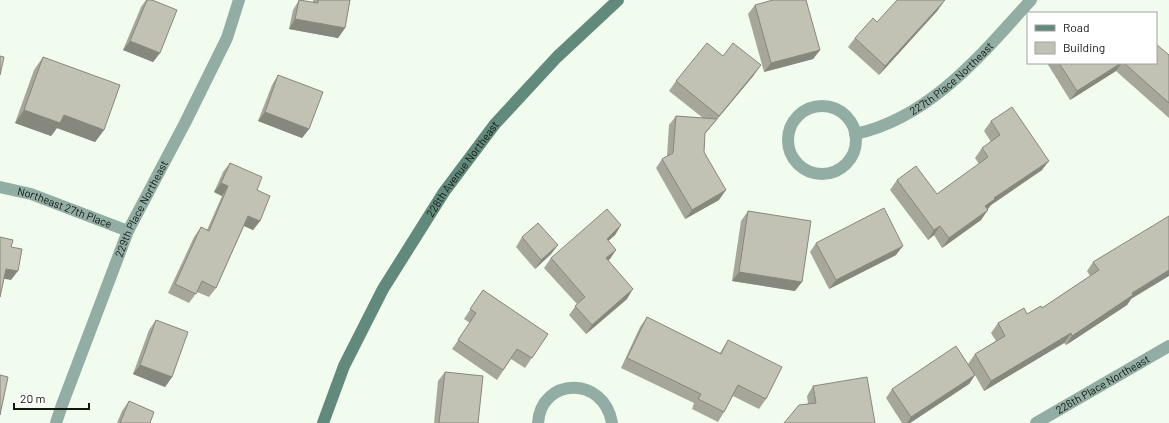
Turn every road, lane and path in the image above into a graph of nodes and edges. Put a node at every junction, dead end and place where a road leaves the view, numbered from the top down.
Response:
1 (239, 0) edge
2 (618, 0) edge
3 (1031, 0) edge
4 (855, 134) junction
5 (0, 187) edge
6 (128, 231) junction
7 (1169, 346) edge
8 (56, 423) edge
9 (323, 423) edge
10 (538, 423) edge
11 (612, 423) edge
12 (1036, 423) edge

1 - 6 street, 229th Place Northeast
2 - 9 main road, 228th Avenue Northeast
3 - 4 street, 227th Place Northeast
4 - 4 street
5 - 6 street, Northeast 27th Place
6 - 8 street, 229th Place Northeast
7 - 12 street, 226th Place Northeast
10 - 11 street

